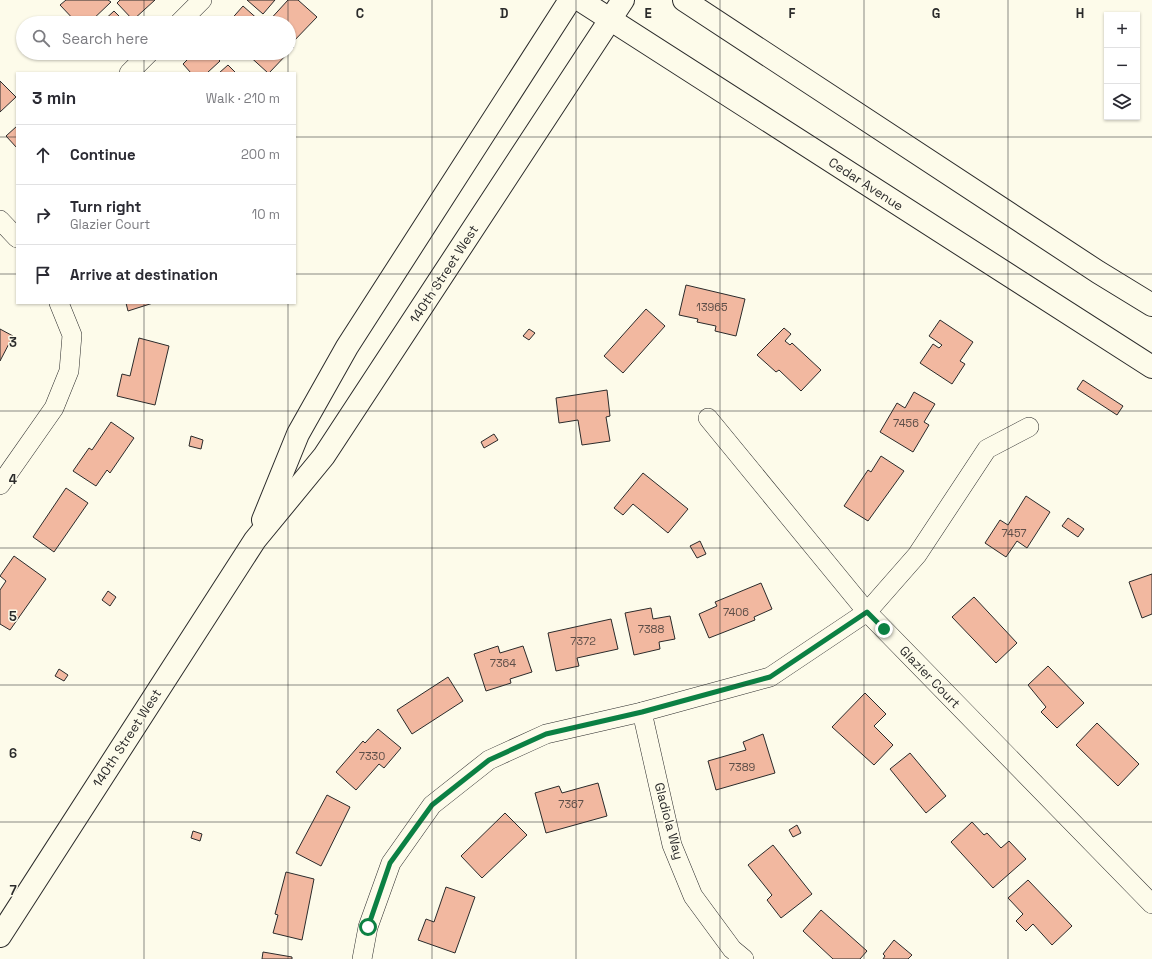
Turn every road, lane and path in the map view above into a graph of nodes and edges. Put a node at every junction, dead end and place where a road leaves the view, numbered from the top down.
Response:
1 (202, 0) edge
2 (570, 0) edge
3 (580, 0) edge
4 (623, 0) edge
5 (684, 0) edge
6 (186, 16) edge
7 (610, 20) junction
8 (142, 60) edge
9 (131, 72) edge
10 (0, 220) edge
11 (16, 237) edge
12 (59, 304) edge
13 (1152, 305) edge
14 (1152, 366) edge
15 (708, 418) dead end
16 (1029, 427) dead end
17 (0, 485) edge
18 (255, 540) junction
19 (867, 612) junction
20 (642, 712) junction
21 (1152, 904) edge
22 (0, 936) edge
23 (362, 959) edge
24 (744, 959) edge

1 - 6 street
2 - 18 main road, 140th Street West
3 - 7 main road, Cedar Avenue
4 - 7 main road, 140th Street West
5 - 13 main road
7 - 14 main road, Cedar Avenue
7 - 18 main road, 140th Street West
8 - 9 street
10 - 11 street
12 - 17 street
15 - 19 street, Glazier Court
16 - 19 street
18 - 22 main road, 140th Street West
19 - 20 street
19 - 21 street, Glazier Court
20 - 23 street
20 - 24 street, Gladiola Way

